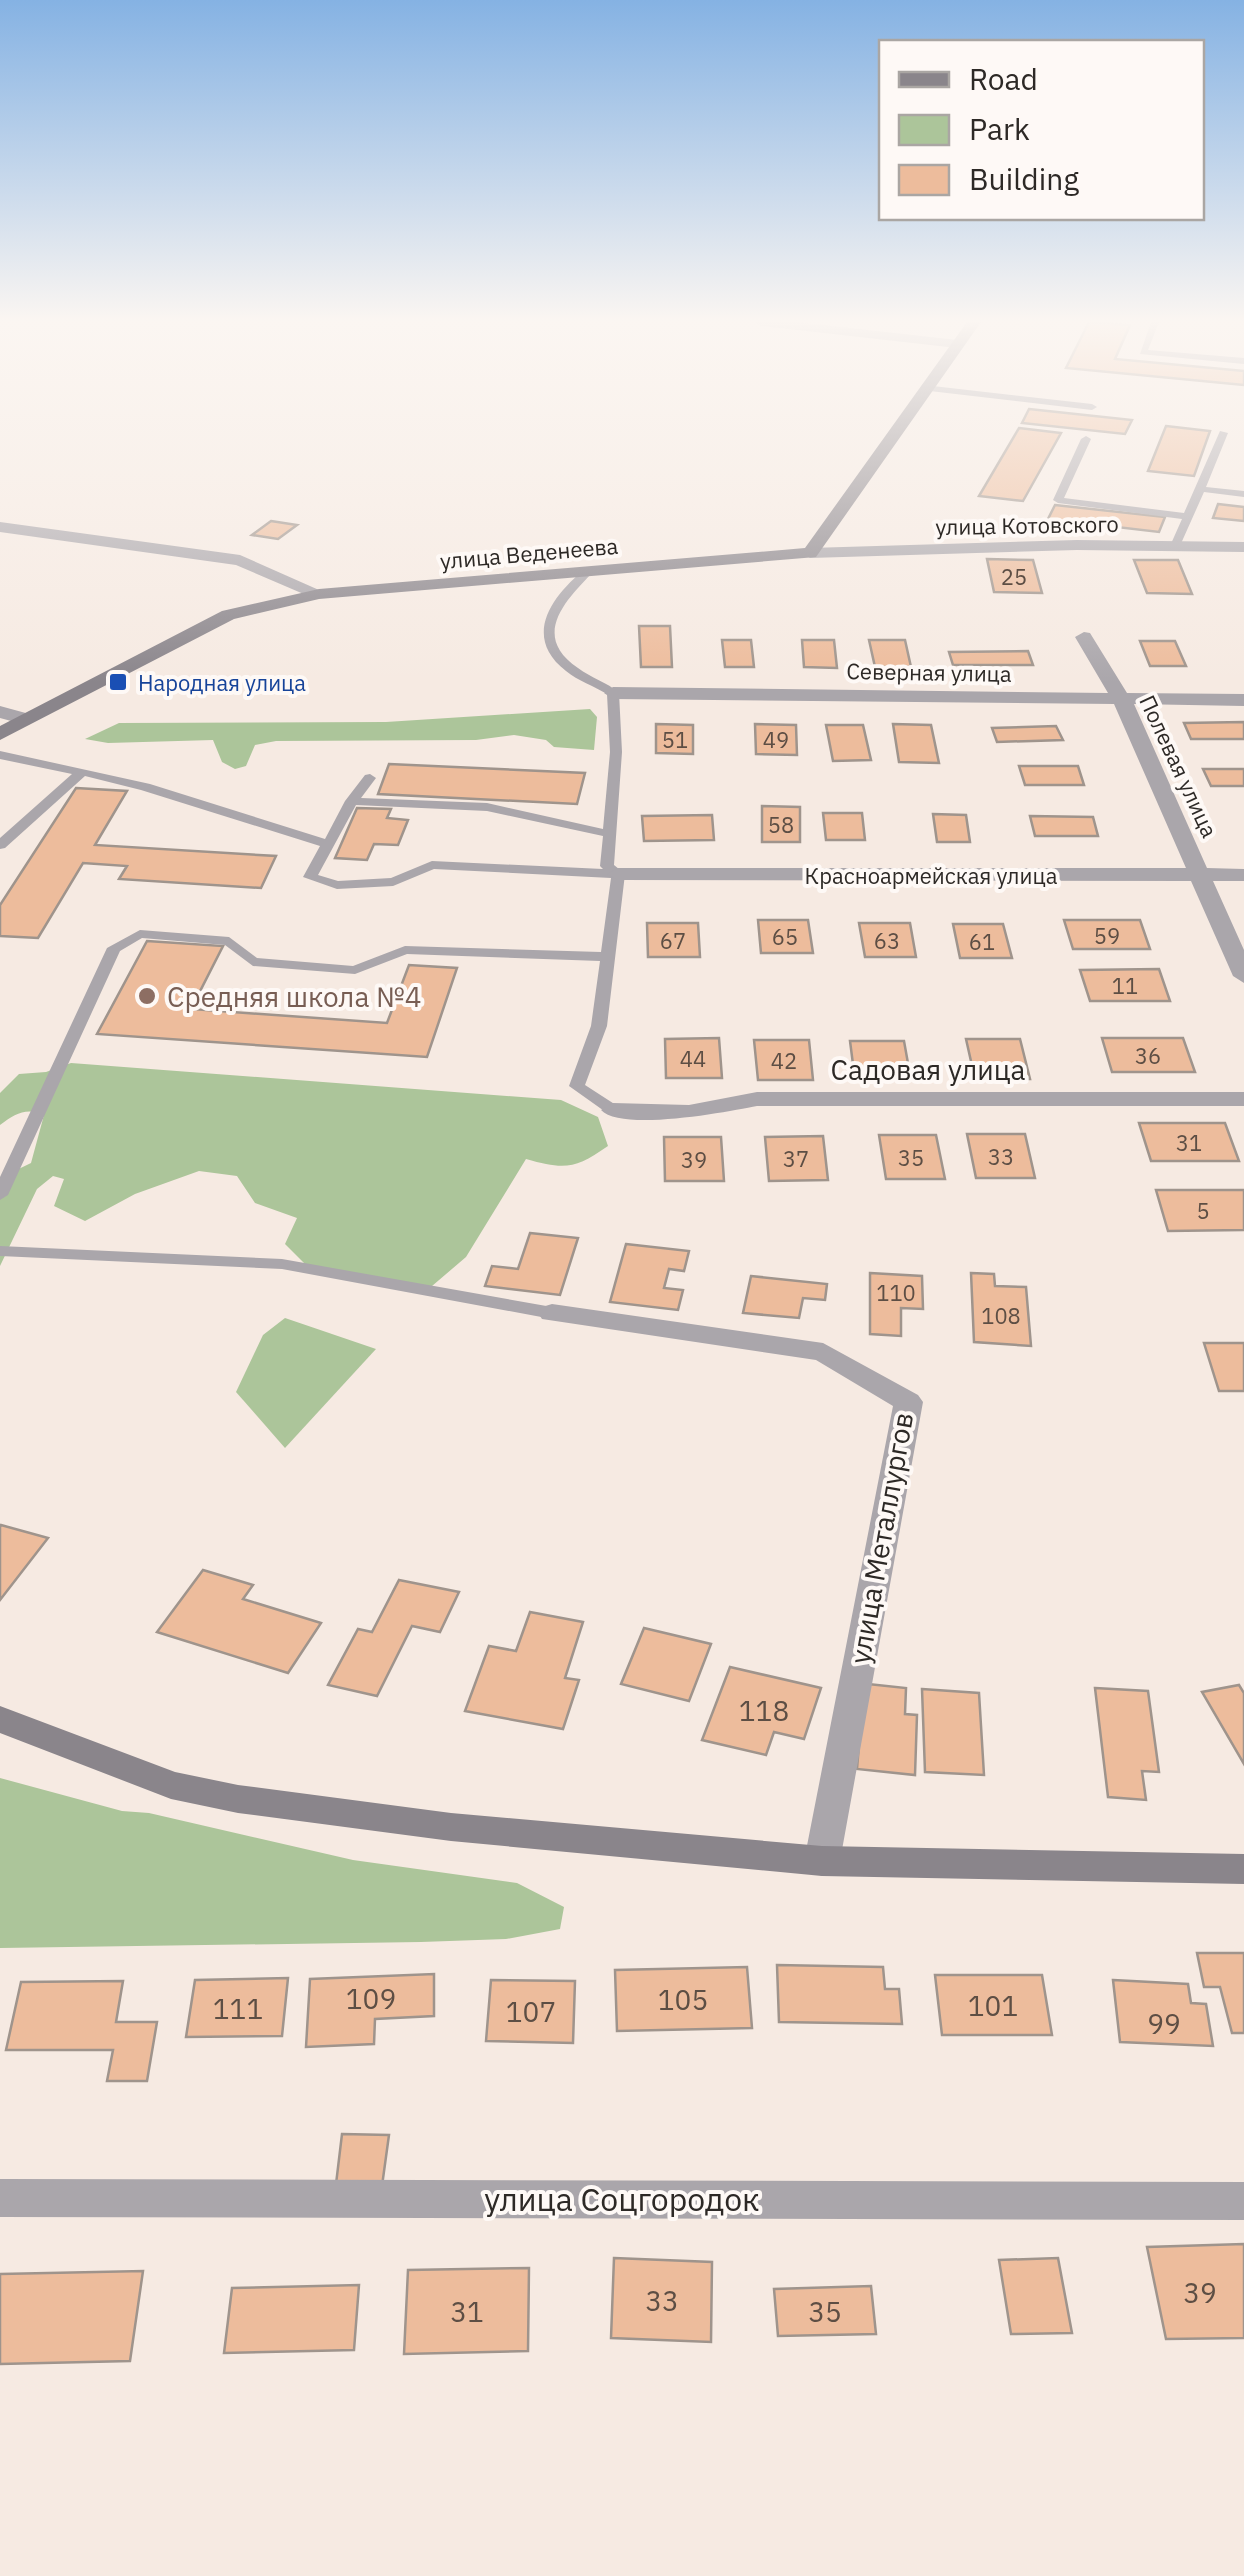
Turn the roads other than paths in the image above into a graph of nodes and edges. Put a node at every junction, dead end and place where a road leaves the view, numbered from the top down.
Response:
1 (887, 442) edge
2 (1085, 442) edge
3 (1219, 442) edge
4 (1200, 489) junction
5 (1244, 494) edge
6 (1186, 516) junction
7 (0, 526) edge
8 (1175, 546) junction
9 (1244, 546) edge
10 (810, 553) junction
11 (590, 570) junction
12 (319, 594) junction
13 (1084, 636) dead end
14 (613, 692) junction
15 (1122, 700) junction
16 (1244, 700) edge
17 (0, 712) edge
18 (26, 719) junction
19 (0, 734) edge
20 (0, 756) edge
21 (82, 772) junction
22 (370, 778) dead end
23 (352, 801) junction
24 (610, 834) junction
25 (328, 844) junction
26 (0, 845) edge
27 (618, 874) junction
28 (1202, 875) junction
29 (1244, 875) edge
30 (608, 957) junction
31 (1244, 976) edge
32 (1244, 1099) edge
33 (613, 1110) joint
34 (0, 1195) edge
35 (0, 1251) edge
36 (552, 1313) joint
37 (0, 1718) edge
38 (822, 1861) junction
39 (1244, 1869) edge
40 (0, 2198) edge
41 (1244, 2201) edge

1 - 10 main road
2 - 6 lane
3 - 4 lane
4 - 5 lane
4 - 6 lane
6 - 8 lane
7 - 12 street
8 - 9 street, улица Котовского
8 - 10 street, улица Котовского
10 - 11 main road, улица Веденеева
11 - 12 main road, улица Веденеева
11 - 14 lane
12 - 18 main road, улица Веденеева
13 - 15 street, Полевая улица
14 - 15 street, Северная улица
14 - 24 lane
15 - 16 street, Северная улица
15 - 28 street, Полевая улица
17 - 18 street
18 - 19 main road, улица Веденеева
20 - 21 lane
21 - 25 lane
21 - 26 lane
22 - 23 lane
23 - 24 lane
23 - 25 lane
24 - 27 lane
25 - 27 lane
27 - 28 street, Красноармейская улица
27 - 30 lane
28 - 29 street, Красноармейская улица
28 - 31 street, Полевая улица
30 - 33 lane
30 - 34 lane
32 - 33 street, Садовая улица
35 - 36 lane
36 - 38 street, улица Металлургов
37 - 38 main road
38 - 39 main road
40 - 41 street, улица Соцгородок

